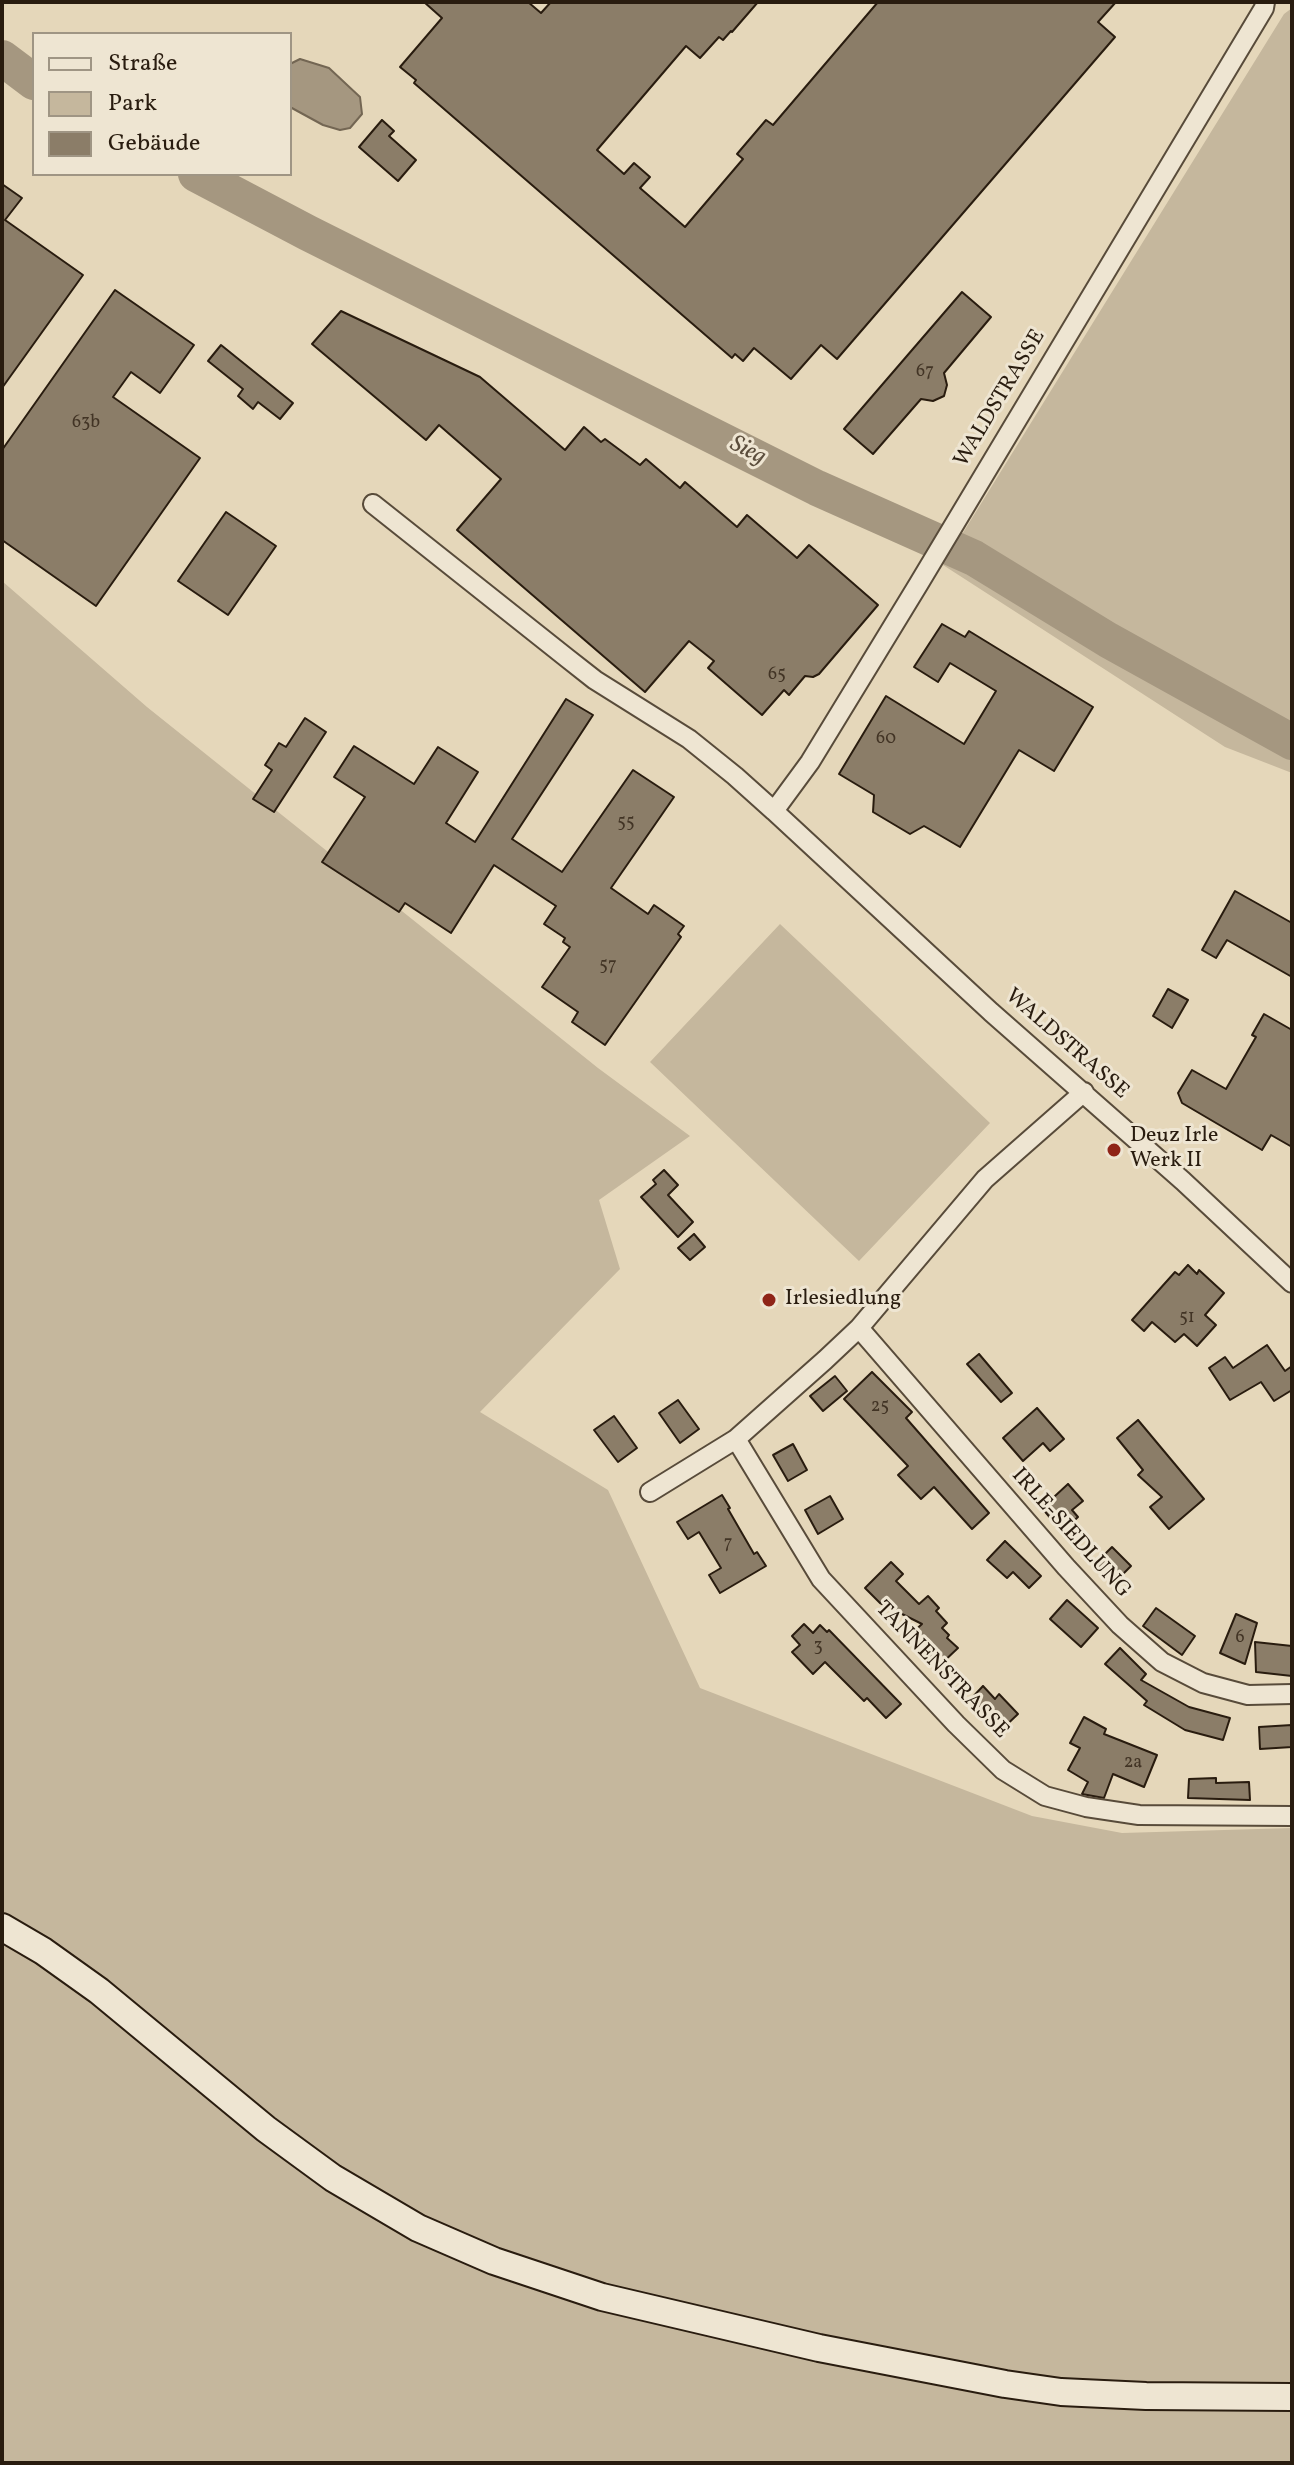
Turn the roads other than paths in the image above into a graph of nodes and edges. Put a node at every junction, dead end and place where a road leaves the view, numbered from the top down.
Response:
1 (1267, 4) edge
2 (373, 504) dead end
3 (774, 811) junction
4 (1084, 1092) junction
5 (1292, 1283) edge
6 (859, 1328) junction
7 (736, 1439) junction
8 (650, 1492) dead end
9 (1292, 1694) edge
10 (1292, 1816) edge
11 (2, 1927) edge
12 (1292, 2397) edge

1 - 3 street, WALDSTRASSE
2 - 3 street, WALDSTRASSE
3 - 4 street, WALDSTRASSE
4 - 5 street, WALDSTRASSE
4 - 6 street
6 - 7 street
6 - 9 street, IRLE-SIEDLUNG
7 - 8 street
7 - 10 street, TANNENSTRASSE
11 - 12 main road

